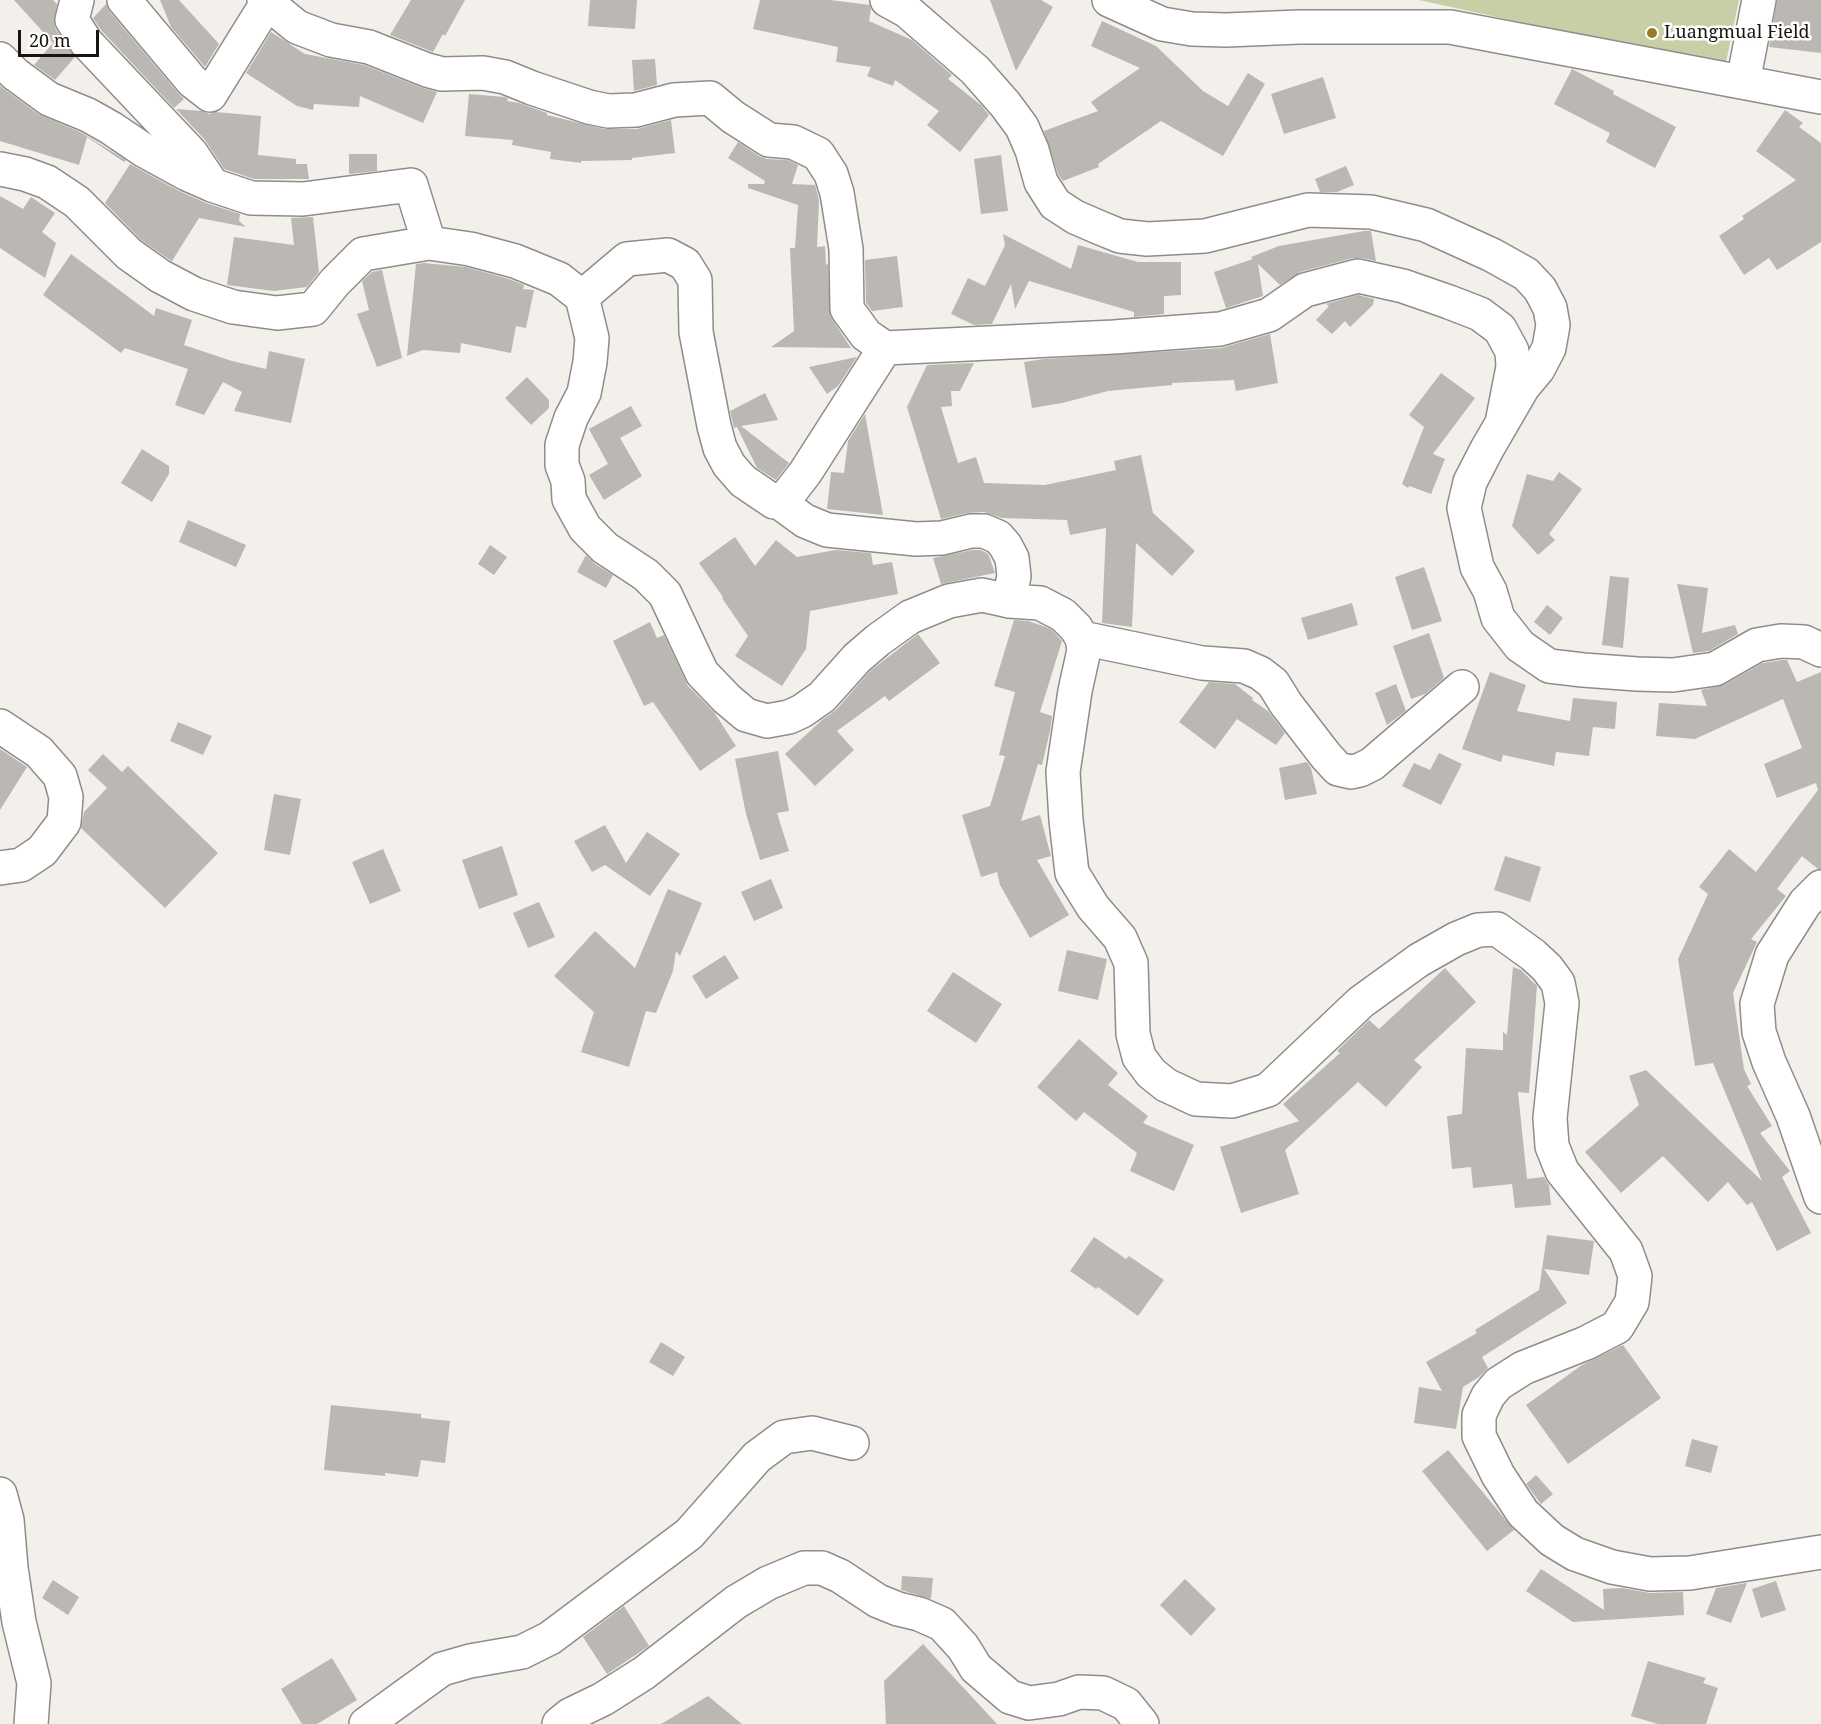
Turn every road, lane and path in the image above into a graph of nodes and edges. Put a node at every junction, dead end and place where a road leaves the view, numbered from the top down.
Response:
1 (77, 0) edge
2 (123, 0) edge
3 (887, 0) edge
4 (1109, 0) edge
5 (1759, 0) edge
6 (265, 1) edge
7 (0, 59) edge
8 (1743, 82) junction
9 (1821, 97) edge
10 (0, 169) edge
11 (212, 185) junction
12 (429, 243) junction
13 (582, 297) junction
14 (885, 348) junction
15 (1502, 423) junction
16 (778, 502) junction
17 (1008, 601) junction
18 (1082, 638) junction
19 (1821, 650) edge
20 (1462, 687) dead end
21 (0, 726) edge
22 (0, 868) edge
23 (1821, 887) edge
24 (1821, 1197) edge
25 (852, 1443) dead end
26 (0, 1494) edge
27 (1821, 1552) edge
28 (31, 1724) edge
29 (366, 1724) edge
30 (559, 1724) edge
31 (1142, 1724) edge

1 - 11 street
2 - 6 street
3 - 15 street
4 - 8 street
5 - 8 street
6 - 14 street
7 - 11 street
8 - 9 street
10 - 12 street
11 - 12 street
12 - 13 street
13 - 16 street
13 - 17 street
14 - 15 street
14 - 16 street
15 - 19 street
16 - 17 street
17 - 18 street
18 - 20 street
18 - 27 street
21 - 22 street
23 - 24 street
25 - 29 street
26 - 28 street
30 - 31 street

